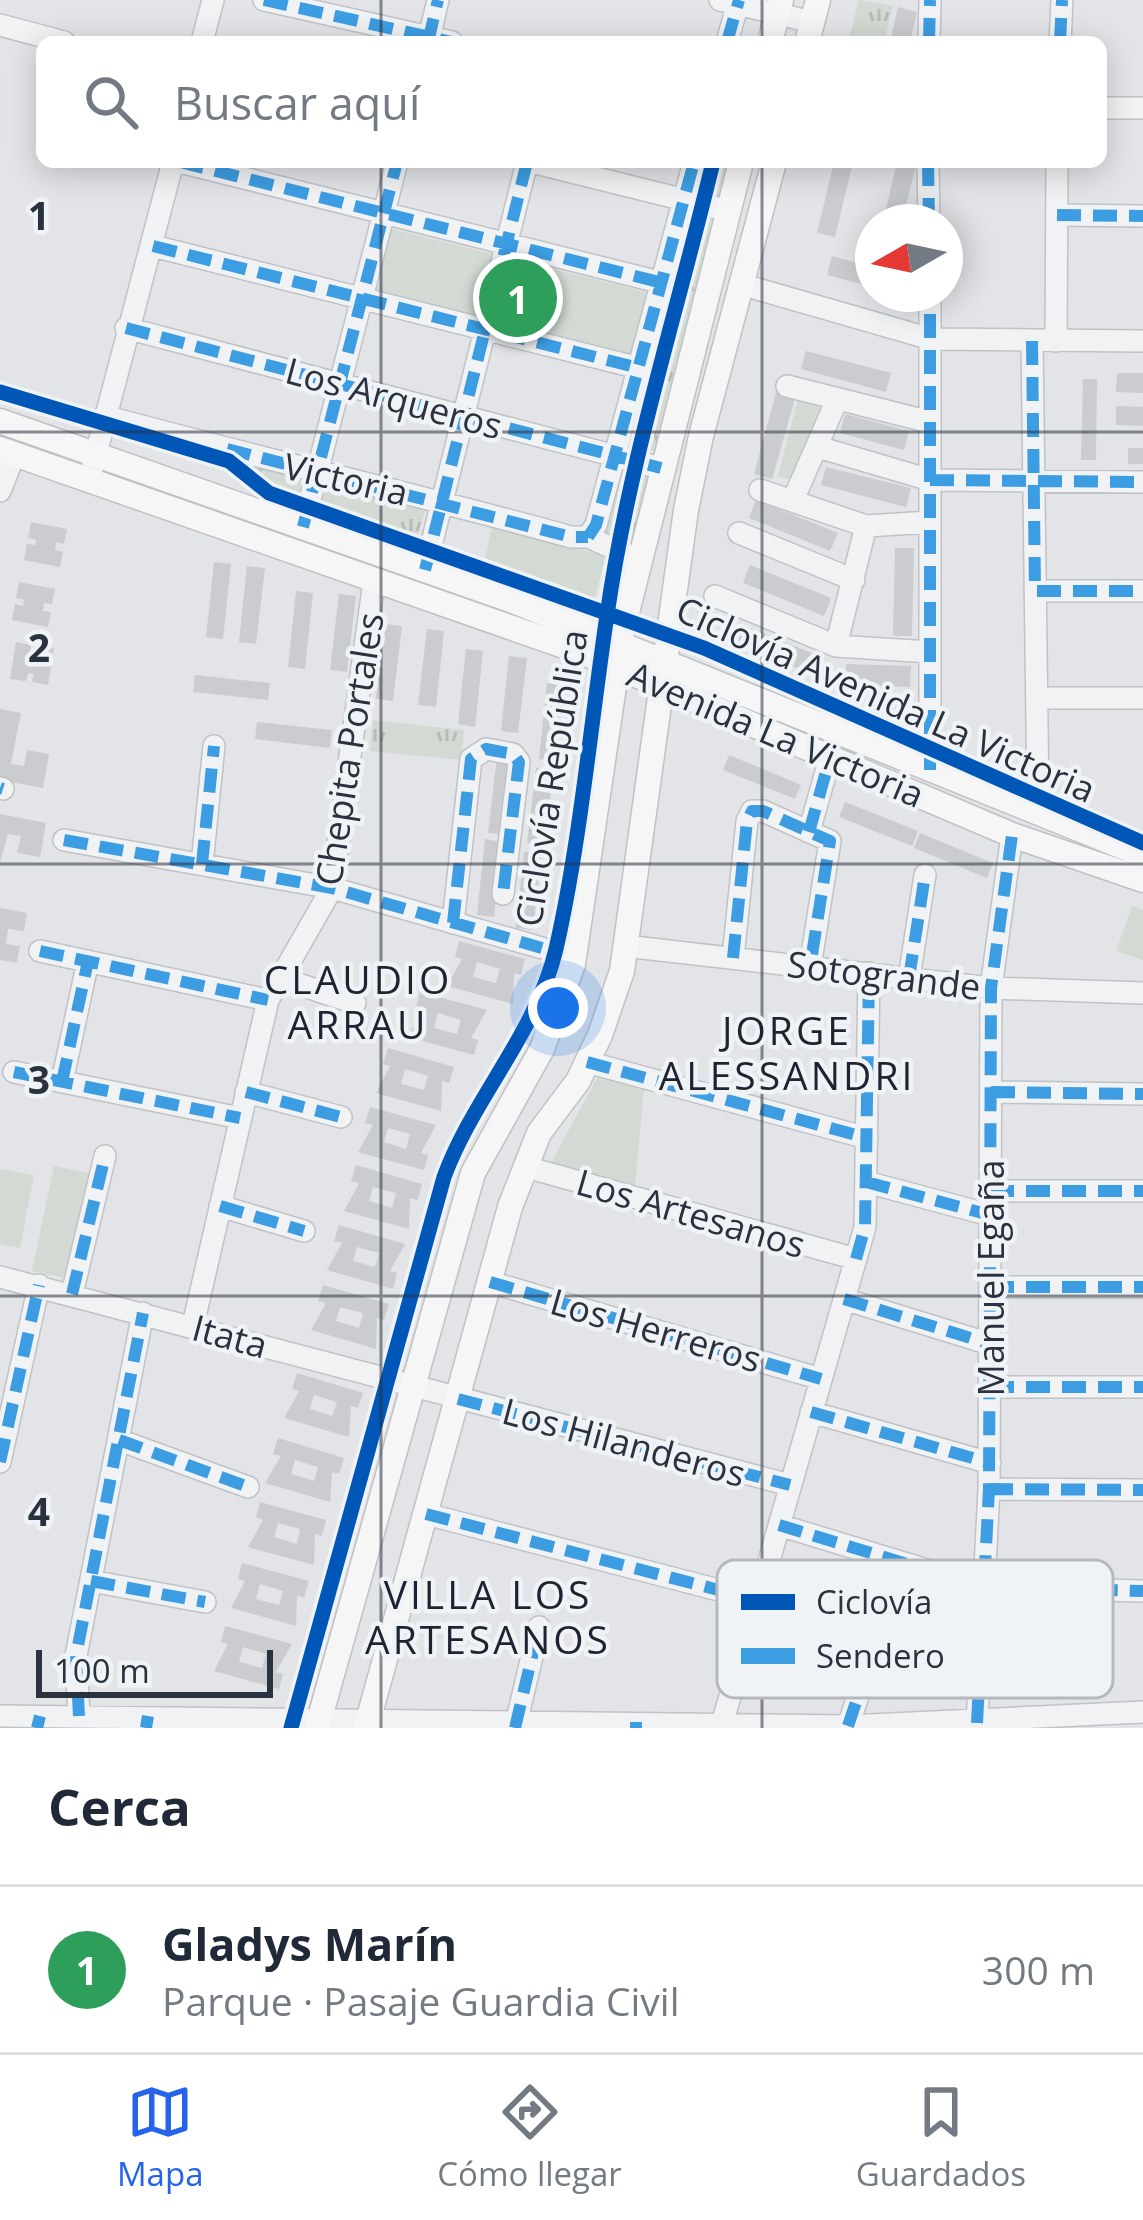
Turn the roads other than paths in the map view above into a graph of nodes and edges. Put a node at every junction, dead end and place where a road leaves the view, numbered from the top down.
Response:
1 (213, 0) edge
2 (264, 0) edge
3 (438, 0) edge
4 (930, 0) edge
5 (1061, 0) edge
6 (732, 1) edge
7 (779, 7) edge
8 (812, 22) edge
9 (0, 25) edge
10 (41, 36) edge
11 (204, 36) edge
12 (415, 36) edge
13 (429, 36) edge
14 (728, 36) edge
15 (929, 36) edge
16 (1060, 36) edge
17 (1107, 108) edge
18 (1143, 108) edge
19 (175, 168) edge
20 (201, 168) edge
21 (395, 168) edge
22 (528, 168) edge
23 (554, 168) edge
24 (692, 168) edge
25 (740, 168) edge
26 (772, 168) edge
27 (928, 168) edge
28 (1057, 168) edge
29 (684, 200) junction
30 (929, 204) edge
31 (729, 211) junction
32 (384, 213) junction
33 (1057, 215) junction
34 (1143, 216) edge
35 (506, 244) junction
36 (153, 246) junction
37 (663, 283) junction
38 (740, 284) junction
39 (362, 298) junction
40 (930, 312) edge
41 (126, 328) junction
42 (485, 329) junction
43 (931, 339) junction
44 (1044, 341) junction
45 (1143, 341) edge
46 (639, 368) junction
47 (339, 384) junction
48 (787, 386) dead end
49 (837, 400) junction
50 (104, 416) junction
51 (463, 416) junction
52 (0, 422) edge
53 (930, 422) junction
54 (818, 447) junction
55 (8, 451) edge
56 (615, 456) junction
57 (93, 466) junction
58 (661, 468) junction
59 (316, 474) junction
60 (930, 480) junction
61 (1034, 480) junction
62 (1143, 482) edge
63 (0, 490) edge
64 (760, 490) dead end
65 (793, 500) junction
66 (442, 501) junction
67 (930, 522) junction
68 (303, 526) junction
69 (866, 526) junction
70 (739, 533) dead end
71 (587, 537) junction
72 (637, 559) junction
73 (425, 570) junction
74 (854, 580) junction
75 (374, 581) junction
76 (1143, 591) edge
77 (1035, 592) junction
78 (715, 596) dead end
79 (836, 646) junction
80 (930, 652) junction
81 (619, 655) junction
82 (662, 673) junction
83 (1036, 698) junction
84 (1143, 698) edge
85 (214, 746) dead end
86 (831, 754) junction
87 (930, 770) junction
88 (1033, 811) junction
89 (1012, 835) junction
90 (819, 836) junction
91 (64, 840) dead end
92 (1143, 855) edge
93 (202, 864) junction
94 (925, 874) dead end
95 (1143, 880) edge
96 (332, 888) junction
97 (503, 894) dead end
98 (453, 923) junction
99 (625, 946) junction
100 (542, 948) dead end
101 (40, 951) dead end
102 (734, 958) junction
103 (88, 961) junction
104 (810, 967) junction
105 (868, 973) junction
106 (280, 978) junction
107 (909, 978) junction
108 (991, 988) junction
109 (1143, 993) edge
110 (268, 1000) junction
111 (355, 1003) dead end
112 (586, 1062) junction
113 (14, 1072) dead end
114 (62, 1082) junction
115 (245, 1092) junction
116 (991, 1092) junction
117 (1143, 1094) edge
118 (240, 1118) junction
119 (341, 1118) dead end
120 (867, 1138) junction
121 (105, 1156) dead end
122 (526, 1167) junction
123 (866, 1182) junction
124 (991, 1191) junction
125 (1143, 1191) edge
126 (220, 1206) junction
127 (991, 1215) junction
128 (304, 1231) dead end
129 (856, 1259) junction
130 (0, 1277) edge
131 (490, 1282) junction
132 (40, 1285) junction
133 (990, 1286) junction
134 (1143, 1287) edge
135 (72, 1294) junction
136 (844, 1299) junction
137 (143, 1313) junction
138 (193, 1325) junction
139 (990, 1343) junction
140 (821, 1379) junction
141 (412, 1387) junction
142 (990, 1387) junction
143 (1143, 1387) edge
144 (458, 1399) junction
145 (812, 1412) junction
146 (119, 1440) junction
147 (0, 1462) edge
148 (989, 1463) junction
149 (790, 1485) junction
150 (248, 1487) dead end
151 (989, 1489) junction
152 (1143, 1490) edge
153 (426, 1514) junction
154 (779, 1525) junction
155 (769, 1560) edge
156 (894, 1560) edge
157 (984, 1560) edge
158 (91, 1581) junction
159 (717, 1589) edge
160 (1113, 1590) edge
161 (1143, 1591) edge
162 (205, 1602) dead end
163 (539, 1628) dead end
164 (730, 1698) edge
165 (978, 1698) edge
166 (1143, 1712) edge
167 (0, 1716) edge
168 (79, 1716) junction
169 (39, 1722) edge
170 (147, 1722) edge
171 (516, 1723) edge
172 (977, 1723) junction
173 (722, 1724) junction
174 (318, 1725) edge
175 (366, 1725) edge
176 (636, 1725) edge
177 (848, 1726) edge

1 - 11 street
2 - 12 street
3 - 13 street
4 - 15 street
5 - 16 street
6 - 7 street
6 - 14 street
7 - 8 street
9 - 10 street
17 - 18 street
19 - 36 street
20 - 32 street
21 - 32 street
22 - 35 street
23 - 29 street
24 - 29 street
25 - 31 main road
26 - 38 main road
27 - 30 street
28 - 33 street
29 - 31 street
29 - 37 street
31 - 58 main road
32 - 35 street
32 - 39 street
33 - 34 street
33 - 44 street
35 - 37 street
35 - 42 street
36 - 39 street
36 - 41 street
37 - 46 street
38 - 43 street
38 - 82 main road
39 - 42 street
39 - 47 street
40 - 43 street
41 - 47 street, Los Arqueros
41 - 50 street
42 - 46 street
42 - 51 street
43 - 44 street
43 - 53 street
44 - 45 street
44 - 61 street
46 - 56 street
47 - 51 street, Los Arqueros
47 - 59 street
48 - 49 street
49 - 53 street
49 - 54 street
50 - 57 street
50 - 59 street, Victoria
51 - 56 street, Los Arqueros
51 - 66 street
52 - 57 main road, Avenida La Victoria
53 - 60 street
54 - 60 street
54 - 65 street
55 - 57 main road, Avenida La Victoria
55 - 63 street
56 - 58 street, Los Arqueros
56 - 71 street
57 - 68 main road, Avenida La Victoria
57 - 75 main road, Avenida La Victoria
58 - 72 main road
59 - 66 street, Victoria
59 - 68 street
60 - 61 street
60 - 67 street
61 - 62 street
61 - 77 street
64 - 65 street
65 - 69 street
66 - 71 street, Victoria
66 - 73 street
67 - 69 street
67 - 80 street
68 - 73 main road, Avenida La Victoria
69 - 74 street
70 - 74 street
71 - 72 street, Victoria
72 - 81 main road
73 - 81 main road, Avenida La Victoria
74 - 79 street
75 - 81 main road, Avenida La Victoria
75 - 96 street, Chepita Portales
76 - 77 street
77 - 83 street
78 - 79 street
79 - 80 street
80 - 87 street
81 - 82 main road, Avenida La Victoria
81 - 141 main road
82 - 86 main road, Avenida La Victoria
82 - 87 main road, Avenida La Victoria
82 - 99 main road
83 - 84 street
83 - 88 street
85 - 93 street
86 - 89 main road, Avenida La Victoria
86 - 90 street
87 - 88 main road, Avenida La Victoria
88 - 92 main road, Avenida La Victoria
89 - 95 main road, Avenida La Victoria
89 - 108 street, Manuel Egaña
90 - 102 street
90 - 104 street
91 - 93 street
93 - 96 street
94 - 107 street
96 - 98 street
96 - 106 street, Chepita Portales
97 - 98 street
98 - 100 street
99 - 102 street, Sotogrande
99 - 112 main road
101 - 103 street
102 - 104 street, Sotogrande
103 - 110 street
103 - 114 street
104 - 105 street, Sotogrande
105 - 107 street, Sotogrande
105 - 120 street
106 - 110 street, Chepita Portales
106 - 111 street
107 - 108 street, Sotogrande
108 - 109 street, Sotogrande
108 - 116 street, Manuel Egaña
110 - 115 street, Chepita Portales
112 - 120 street
112 - 122 main road
113 - 114 street
114 - 118 street
115 - 118 street, Chepita Portales
115 - 119 street
116 - 117 street
116 - 124 street, Manuel Egaña
118 - 126 street, Chepita Portales
120 - 123 street
121 - 135 street
122 - 129 street, Los Artesanos
122 - 131 main road
123 - 127 street
123 - 129 street
124 - 125 street
124 - 127 street, Manuel Egaña
126 - 128 street
126 - 138 street, Chepita Portales
127 - 133 street, Manuel Egaña
129 - 136 street
130 - 132 street, Itata
131 - 140 street, Los Herreros
131 - 144 main road
132 - 135 street, Itata
132 - 147 street
133 - 134 street
133 - 139 street, Manuel Egaña
135 - 137 street, Itata
136 - 139 street
136 - 140 street
137 - 138 street, Itata
137 - 146 street
138 - 141 street, Itata
139 - 142 street, Manuel Egaña
140 - 145 street
141 - 144 street, Itata
141 - 174 main road
142 - 143 street
142 - 148 street, Manuel Egaña
144 - 149 street, Los Hilanderos
144 - 153 main road
145 - 148 street
145 - 149 street
146 - 150 street
146 - 158 street
148 - 151 street, Manuel Egaña
149 - 154 street
151 - 152 street
151 - 157 street, Manuel Egaña
153 - 159 street
153 - 175 main road
154 - 155 street
154 - 156 street
158 - 162 street
158 - 168 street
160 - 161 street
163 - 171 street
164 - 173 street
165 - 172 street, Manuel Egaña
166 - 172 street
167 - 169 street
168 - 169 street
168 - 170 street
170 - 174 street
171 - 175 street
171 - 176 street
172 - 177 street
173 - 176 street
173 - 177 street
174 - 175 street

